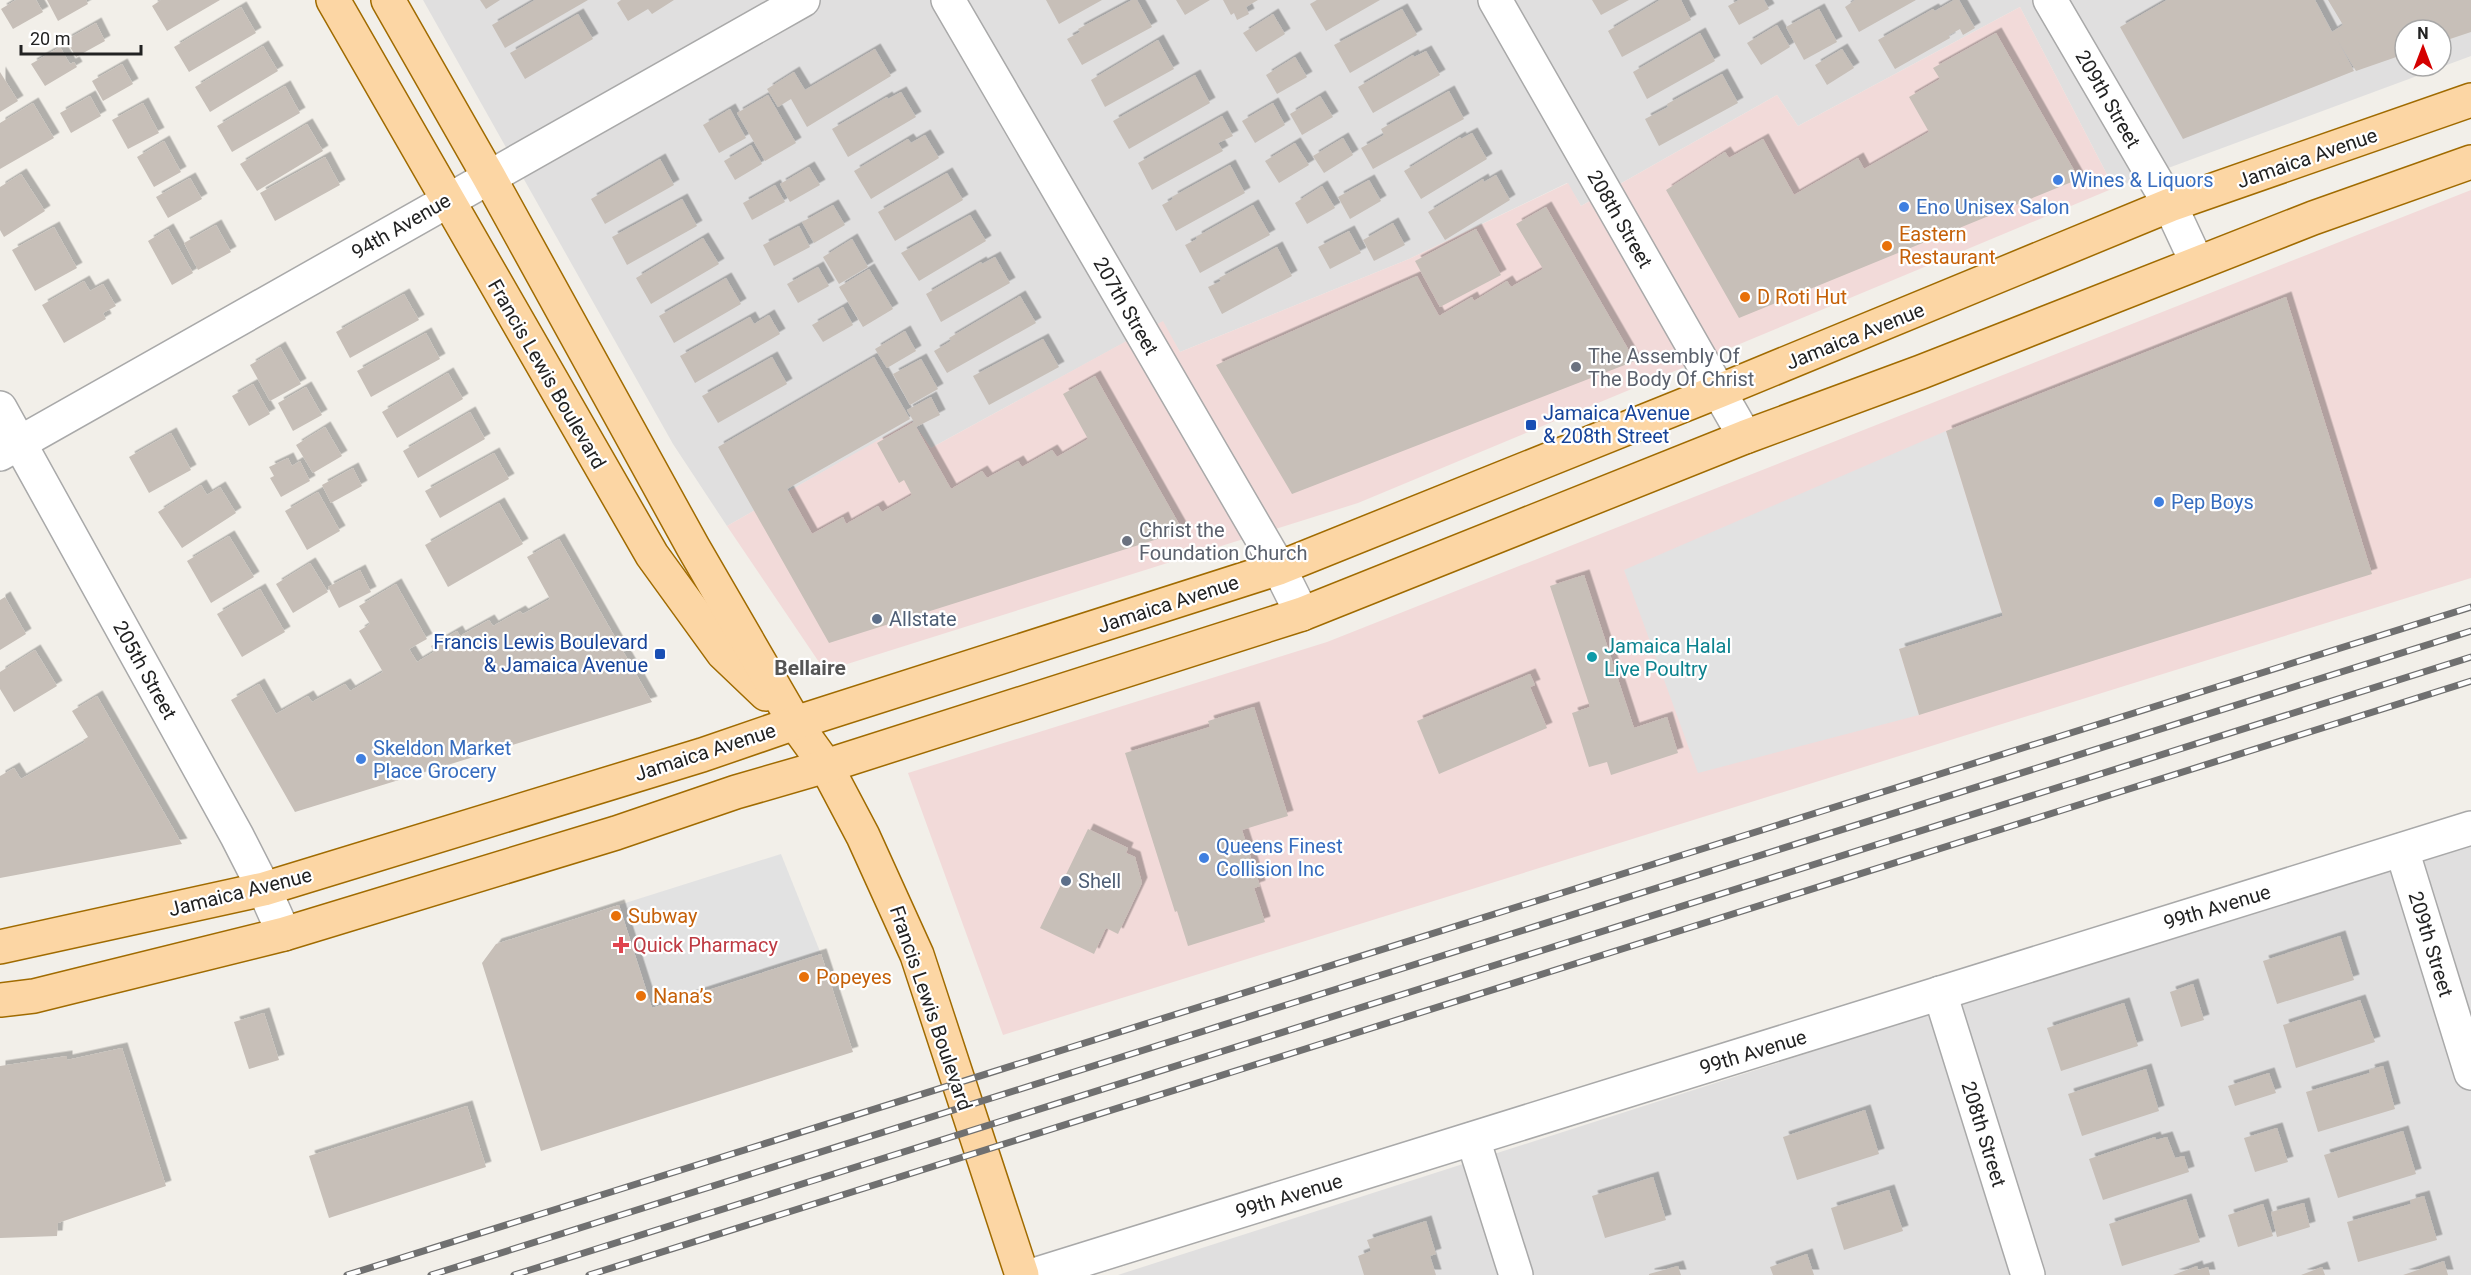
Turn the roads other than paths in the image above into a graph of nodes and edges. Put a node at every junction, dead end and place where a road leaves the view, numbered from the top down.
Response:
1 (333, 0) edge
2 (388, 0) edge
3 (803, 0) edge
4 (948, 0) edge
5 (1495, 0) edge
6 (2050, 0) edge
7 (2471, 100) edge
8 (2471, 162) edge
9 (489, 177) junction
10 (447, 200) junction
11 (2170, 205) junction
12 (2198, 263) junction
13 (1719, 391) junction
14 (0, 408) edge
15 (1745, 437) junction
16 (10, 448) edge
17 (1279, 568) junction
18 (1302, 614) junction
19 (795, 723) junction
20 (826, 766) junction
21 (2471, 828) edge
22 (2402, 850) junction
23 (264, 889) junction
24 (284, 934) junction
25 (0, 947) edge
26 (1940, 993) junction
27 (0, 1000) edge
28 (2471, 1073) edge
29 (1473, 1139) junction
30 (1022, 1275) edge
31 (1034, 1275) edge
32 (1516, 1275) edge
33 (2028, 1275) edge

1 - 10 main road, Francis Lewis Boulevard
2 - 9 main road, Francis Lewis Boulevard
3 - 9 street, 94th Avenue
4 - 17 street, 207th Street
5 - 13 street, 208th Street
6 - 11 street, 209th Street
7 - 11 main road, Jamaica Avenue
8 - 12 main road
9 - 10 street, 94th Avenue
9 - 19 main road, Francis Lewis Boulevard
10 - 16 street, 94th Avenue
10 - 19 main road, Francis Lewis Boulevard
11 - 12 street, 209th Street
11 - 13 main road, Jamaica Avenue
12 - 15 main road
13 - 15 street, 208th Street
13 - 17 main road, Jamaica Avenue
14 - 16 street, 205th Street
15 - 18 main road
16 - 23 street, 205th Street
17 - 18 street, 207th Street
17 - 19 main road, Jamaica Avenue
18 - 20 main road
19 - 20 main road, Francis Lewis Boulevard
19 - 23 main road, Jamaica Avenue
20 - 24 main road
20 - 30 main road, Francis Lewis Boulevard
21 - 22 street, 99th Avenue
22 - 26 street, 99th Avenue
22 - 28 street, 209th Street
23 - 24 street, 205th Street
23 - 25 main road, Jamaica Avenue
24 - 27 main road
26 - 29 street, 99th Avenue
26 - 33 street, 208th Street
29 - 31 street, 99th Avenue
29 - 32 street

